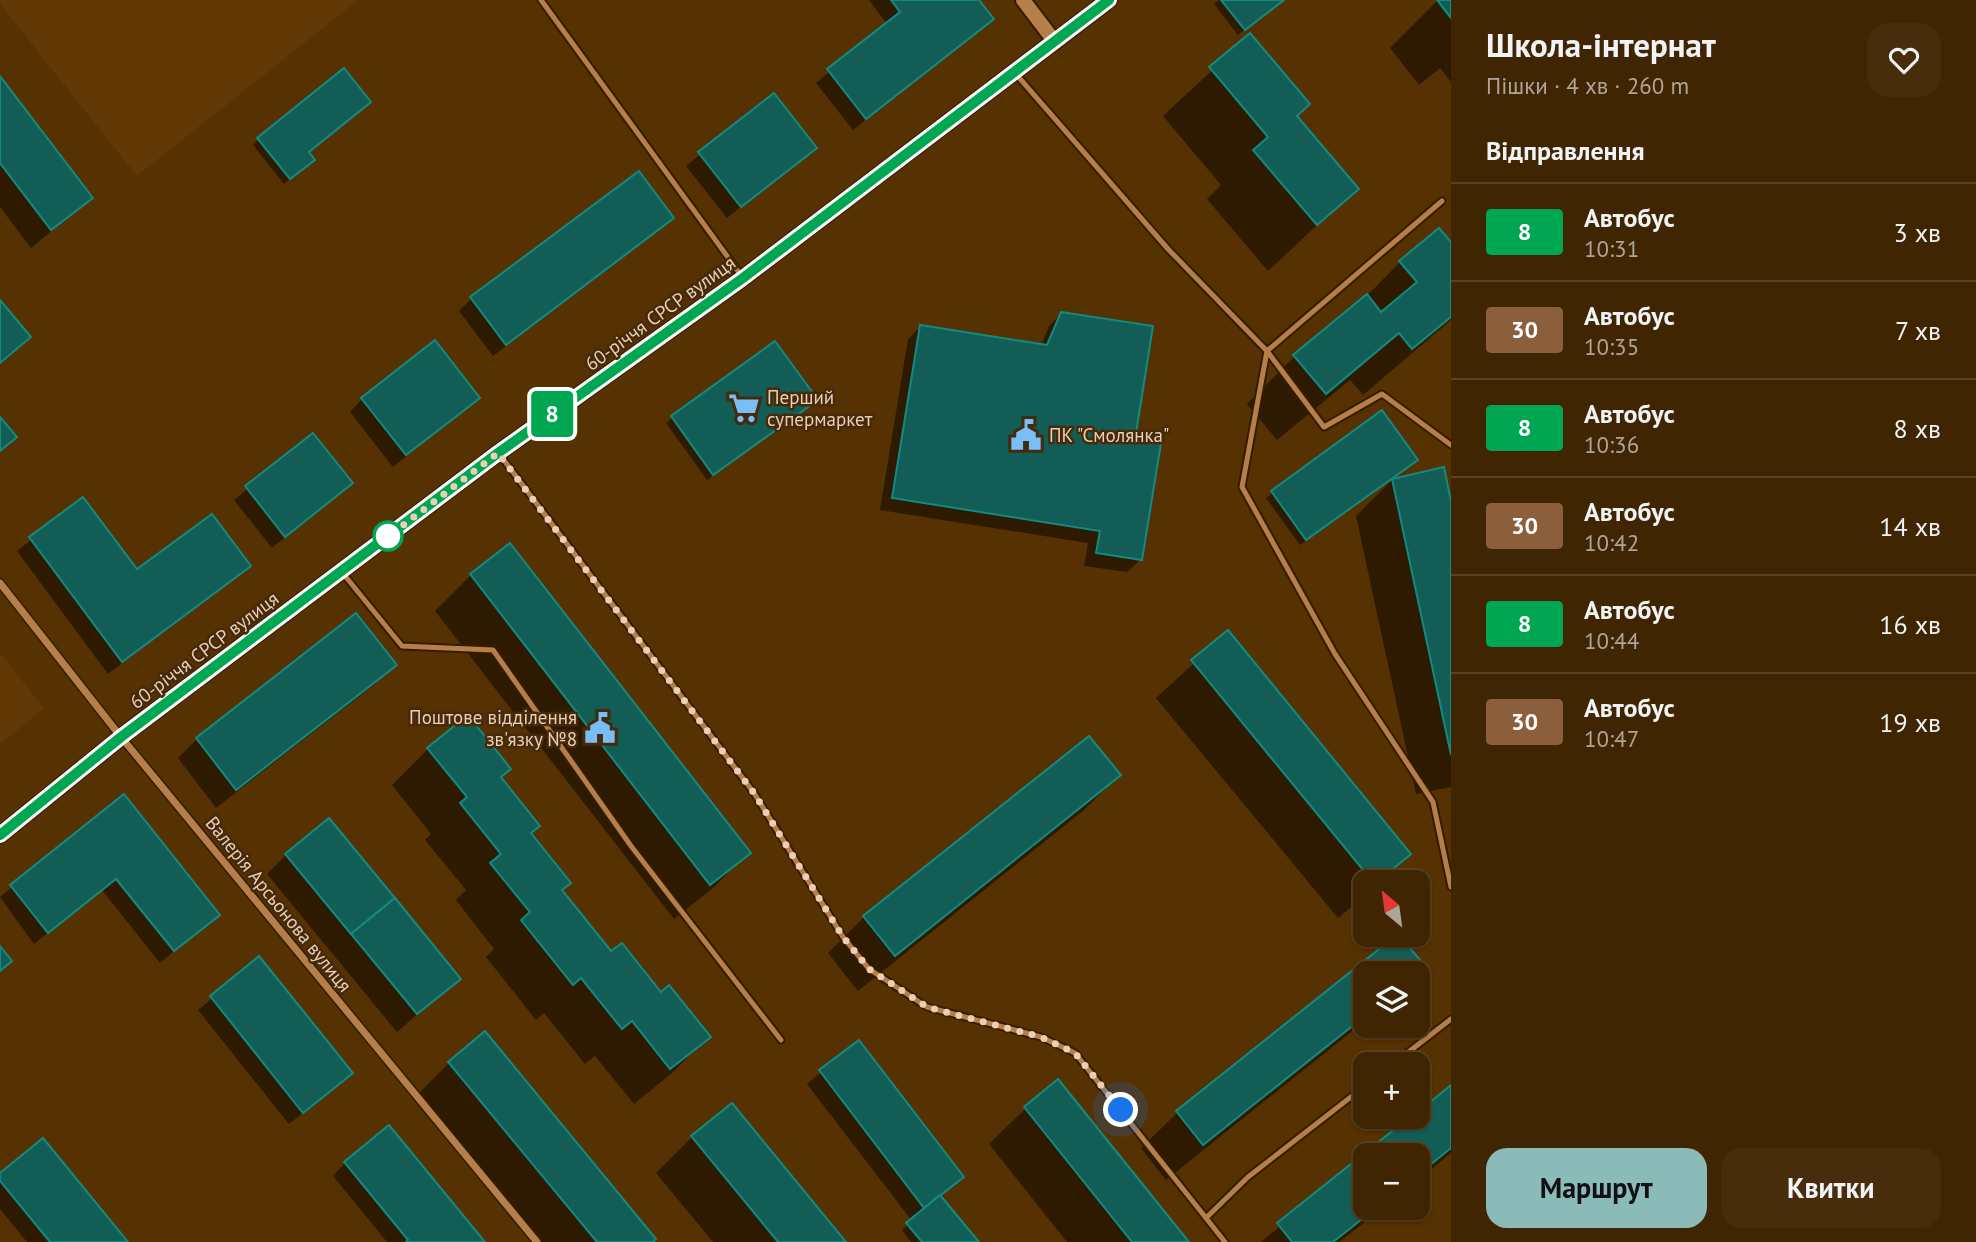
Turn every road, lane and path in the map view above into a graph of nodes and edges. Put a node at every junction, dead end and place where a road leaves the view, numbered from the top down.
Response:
1 (541, 0) edge
2 (1023, 0) edge
3 (1109, 0) edge
4 (1055, 42) junction
5 (1014, 72) junction
6 (1442, 201) dead end
7 (743, 278) junction
8 (1267, 351) junction
9 (1451, 444) edge
10 (498, 453) junction
11 (341, 571) junction
12 (0, 583) edge
13 (121, 737) junction
14 (0, 835) edge
15 (1451, 887) edge
16 (1451, 1019) edge
17 (781, 1040) dead end
18 (1408, 1052) edge
19 (1353, 1095) edge
20 (1206, 1218) junction
21 (537, 1242) edge
22 (1225, 1242) edge

1 - 7 lane
2 - 4 street
3 - 4 street, 60-річчя СРСР вулиця
4 - 5 street, 60-річчя СРСР вулиця
5 - 7 street, 60-річчя СРСР вулиця
5 - 8 lane
6 - 8 lane
7 - 10 street, 60-річчя СРСР вулиця
8 - 9 lane
8 - 15 lane
10 - 11 street, 60-річчя СРСР вулиця
10 - 20 lane
11 - 13 street, 60-річчя СРСР вулиця
11 - 17 lane
12 - 13 street, Валерія Арсьонова вулиця
13 - 14 street, 60-річчя СРСР вулиця
13 - 21 street, Валерія Арсьонова вулиця
16 - 18 lane
19 - 20 lane
20 - 22 lane

